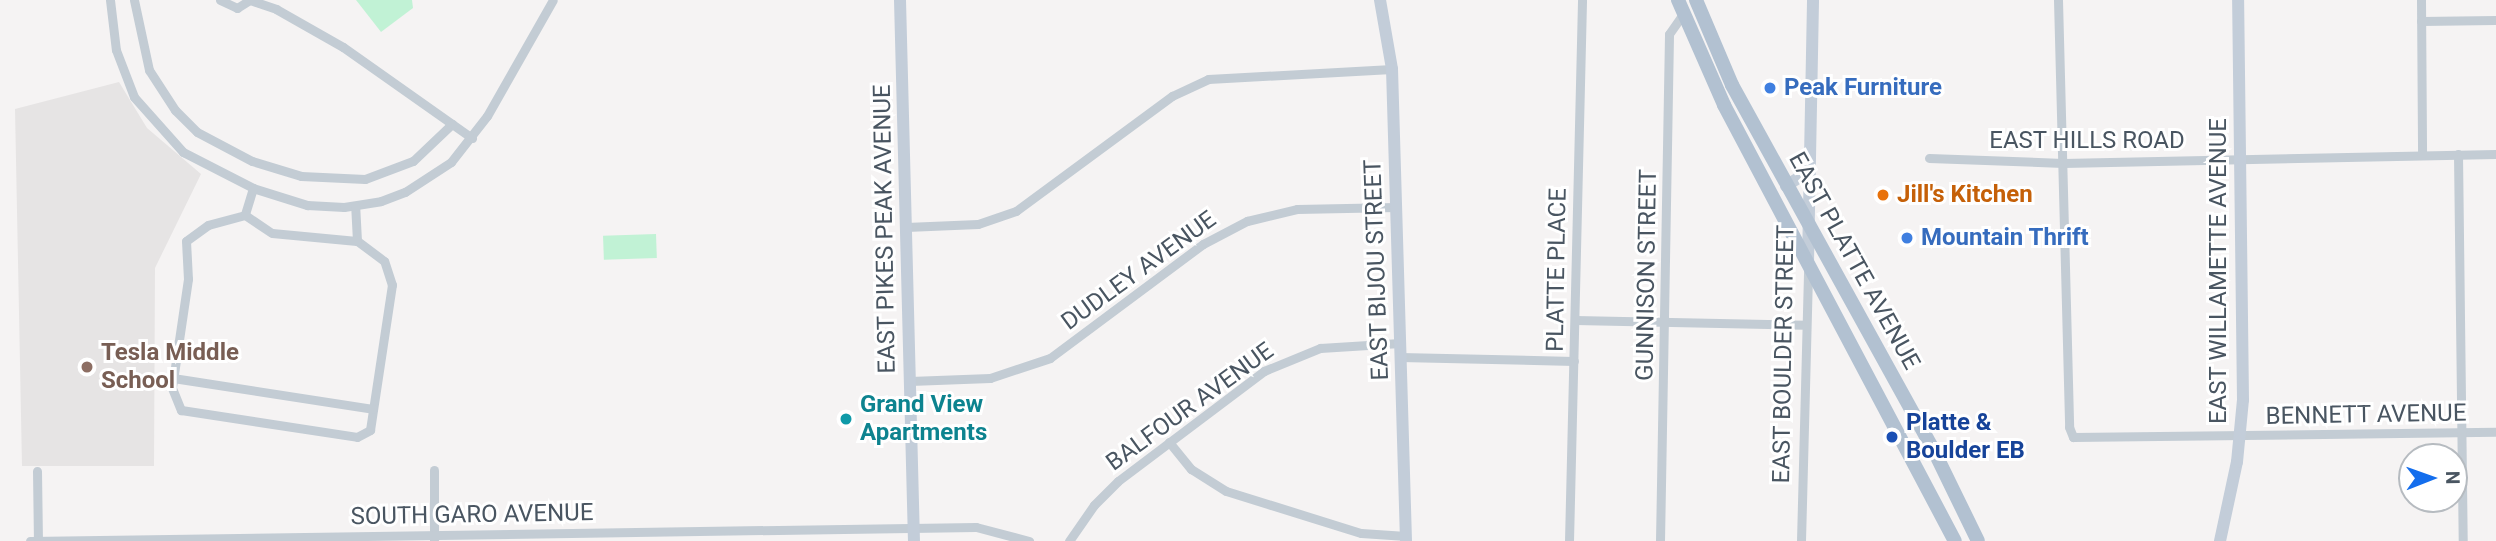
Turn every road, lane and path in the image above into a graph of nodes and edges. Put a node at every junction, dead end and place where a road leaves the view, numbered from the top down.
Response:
1 (110, 0) edge
2 (134, 0) edge
3 (220, 0) edge
4 (250, 0) edge
5 (553, 0) edge
6 (900, 0) edge
7 (1380, 0) edge
8 (1582, 0) edge
9 (1696, 0) edge
10 (1813, 0) edge
11 (2057, 0) edge
12 (2238, 0) edge
13 (2421, 0) edge
14 (1681, 7) edge
15 (2496, 20) edge
16 (2421, 21) junction
17 (1714, 47) junction
18 (1392, 69) junction
19 (452, 124) junction
20 (471, 138) junction
21 (2458, 154) junction
22 (2496, 154) edge
23 (2422, 155) junction
24 (1929, 158) dead end
25 (2241, 159) junction
26 (2063, 163) junction
27 (1809, 171) junction
28 (1786, 186) junction
29 (253, 188) junction
30 (355, 206) junction
31 (1396, 207) junction
32 (245, 215) junction
33 (906, 227) junction
34 (1808, 228) junction
35 (356, 241) junction
36 (1808, 262) junction
37 (1575, 320) junction
38 (1666, 322) junction
39 (1805, 325) junction
40 (1399, 343) junction
41 (1400, 357) junction
42 (1574, 361) junction
43 (173, 378) junction
44 (910, 381) junction
45 (373, 409) junction
46 (2461, 432) junction
47 (2496, 432) edge
48 (2239, 436) junction
49 (1169, 442) junction
50 (434, 470) dead end
51 (37, 471) dead end
52 (914, 534) edge
53 (576, 537) edge
54 (434, 538) edge
55 (1406, 538) edge
56 (30, 541) edge
57 (38, 541) edge
58 (1029, 541) edge
59 (1069, 541) edge
60 (1569, 541) edge
61 (1660, 541) edge
62 (1801, 541) edge
63 (1955, 541) edge
64 (1978, 541) edge
65 (2220, 541) edge
66 (2463, 541) edge

1 - 29 street
2 - 19 street
3 - 4 street
4 - 19 street
5 - 20 street
6 - 33 street, EAST PIKES PEAK AVENUE
7 - 18 street, EAST BIJOU STREET
8 - 37 street, PLATTE PLACE
9 - 17 main road, EAST PLATTE AVENUE
10 - 27 street, EAST BOULDER STREET
11 - 26 street
12 - 25 street, EAST WILLAMETTE AVENUE
13 - 16 street
14 - 17 main road
14 - 36 main road, EAST PLATTE AVENUE
14 - 38 street, GUNNISON STREET
15 - 16 street
16 - 23 street
17 - 28 main road, EAST PLATTE AVENUE
18 - 31 street, EAST BIJOU STREET
18 - 33 street
19 - 20 street
20 - 30 street
21 - 22 street, EAST HILLS ROAD
21 - 23 street, EAST HILLS ROAD
21 - 46 street
23 - 25 street, EAST HILLS ROAD
24 - 26 street, EAST HILLS ROAD
25 - 26 street, EAST HILLS ROAD
25 - 48 street, EAST WILLAMETTE AVENUE
26 - 48 street, BENNETT AVENUE
27 - 28 street
27 - 34 street, EAST BOULDER STREET
28 - 34 main road, EAST PLATTE AVENUE
29 - 30 street
29 - 32 street
30 - 35 street
31 - 40 street, EAST BIJOU STREET
31 - 44 street, DUDLEY AVENUE
32 - 35 street
32 - 43 street
33 - 44 street, EAST PIKES PEAK AVENUE
34 - 36 street, EAST BOULDER STREET
34 - 64 main road, EAST PLATTE AVENUE
35 - 45 street
36 - 39 street, EAST BOULDER STREET
36 - 63 main road, EAST PLATTE AVENUE
37 - 38 street
37 - 42 street, PLATTE PLACE
38 - 39 street
38 - 61 street, GUNNISON STREET
39 - 62 street, EAST BOULDER STREET
40 - 41 street, EAST BIJOU STREET
40 - 49 street, BALFOUR AVENUE
41 - 42 street
41 - 55 street, EAST BIJOU STREET
42 - 60 street, PLATTE PLACE
43 - 45 street
43 - 45 street
44 - 52 street, EAST PIKES PEAK AVENUE
46 - 47 street, BENNETT AVENUE
46 - 48 street, BENNETT AVENUE
46 - 66 street
48 - 65 street, EAST WILLAMETTE AVENUE
49 - 55 street
49 - 59 street, BALFOUR AVENUE
50 - 54 street
51 - 57 street
52 - 53 street, SOUTH GARO AVENUE
52 - 58 street, SOUTH GARO AVENUE
53 - 54 street, SOUTH GARO AVENUE
54 - 57 street, SOUTH GARO AVENUE
56 - 57 street, SOUTH GARO AVENUE

